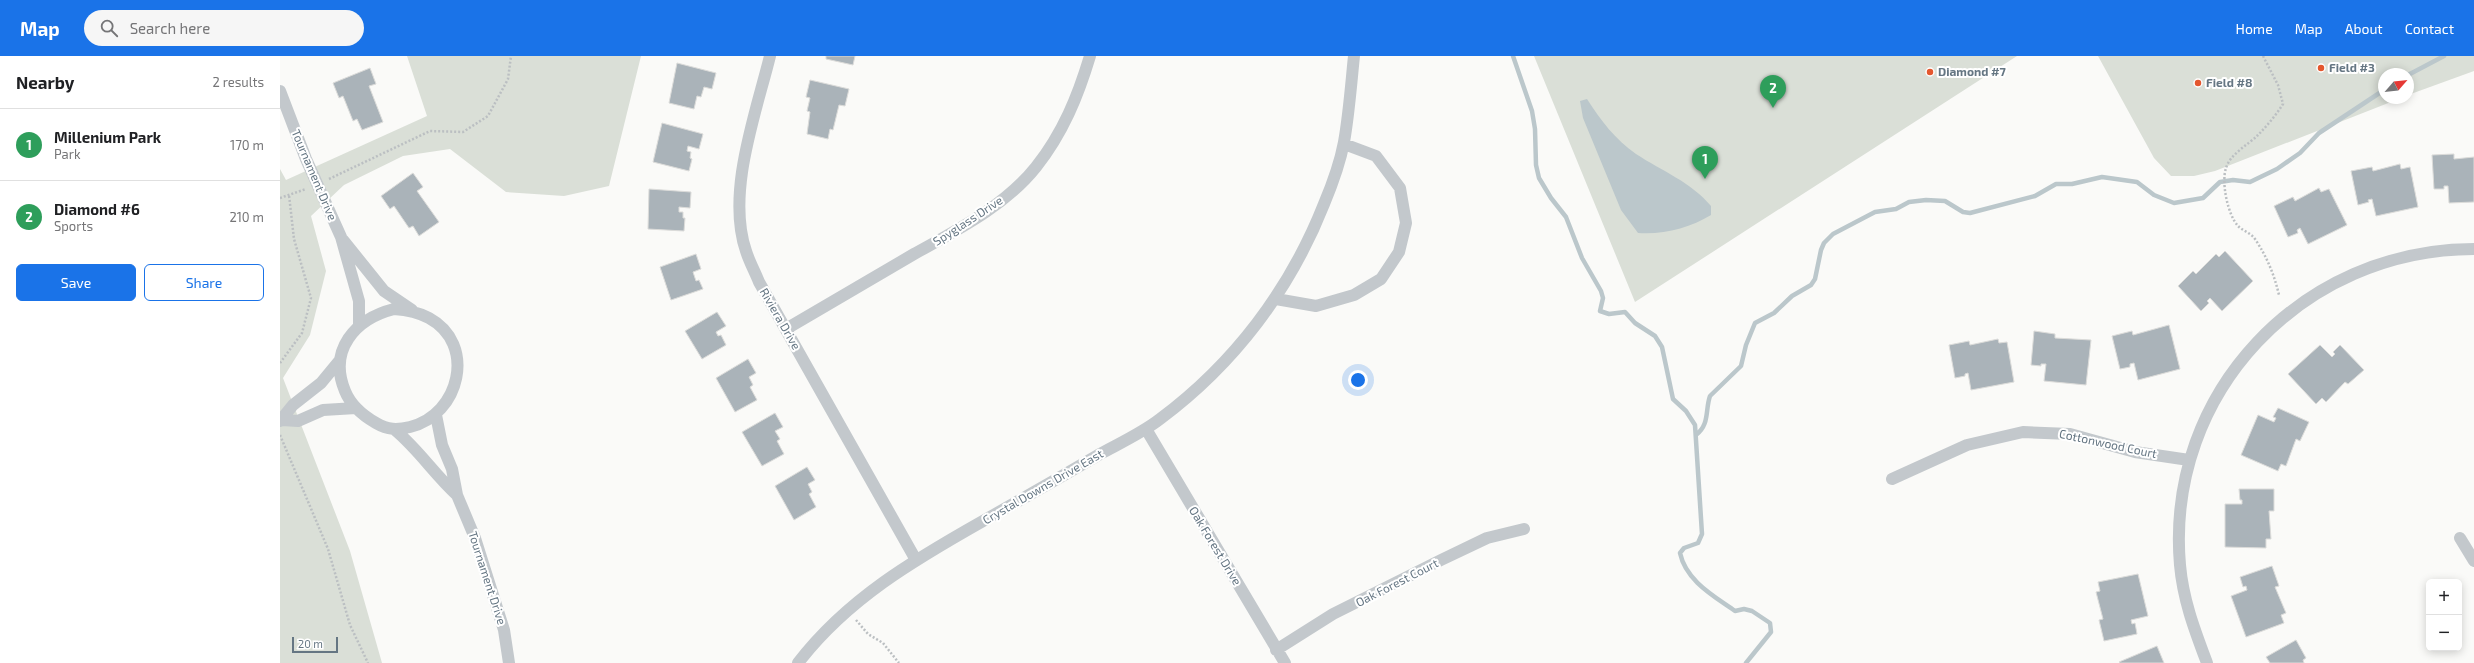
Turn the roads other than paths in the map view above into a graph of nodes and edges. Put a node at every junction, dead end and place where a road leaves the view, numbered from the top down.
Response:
1 (770, 56) edge
2 (1090, 56) edge
3 (1354, 56) edge
4 (280, 91) edge
5 (1344, 144) junction
6 (341, 237) junction
7 (2474, 249) edge
8 (1276, 299) junction
9 (413, 311) junction
10 (359, 325) junction
11 (786, 329) junction
12 (340, 360) junction
13 (356, 408) junction
14 (436, 415) junction
15 (281, 421) edge
16 (1146, 429) junction
17 (395, 430) junction
18 (2189, 460) junction
19 (1892, 479) dead end
20 (457, 495) junction
21 (1524, 529) dead end
22 (2460, 538) dead end
23 (916, 560) junction
24 (2474, 562) edge
25 (1276, 650) junction
26 (509, 663) edge
27 (798, 663) edge
28 (1285, 663) edge
29 (2207, 663) edge

1 - 11 street, Riviera Drive
2 - 11 street, Spyglass Drive
3 - 5 street, Crystal Downs Drive East
4 - 6 street, Tournament Drive
5 - 8 street, Crystal Downs Drive East
5 - 8 street
6 - 9 street, Tournament Drive
6 - 10 street, Tournament Drive
7 - 18 street
8 - 16 street, Crystal Downs Drive East
9 - 10 street
9 - 14 street
10 - 12 street
11 - 23 street, Riviera Drive
12 - 13 street
12 - 15 street
13 - 15 street
13 - 17 street
14 - 17 street
14 - 20 street, Tournament Drive
16 - 23 street, Crystal Downs Drive East
16 - 25 street, Oak Forest Drive
17 - 20 street, Tournament Drive
18 - 19 street, Cottonwood Court
18 - 29 street
20 - 26 street, Tournament Drive
21 - 25 street, Oak Forest Court
22 - 24 street
23 - 27 street, Crystal Downs Drive East
25 - 28 street, Oak Forest Drive

